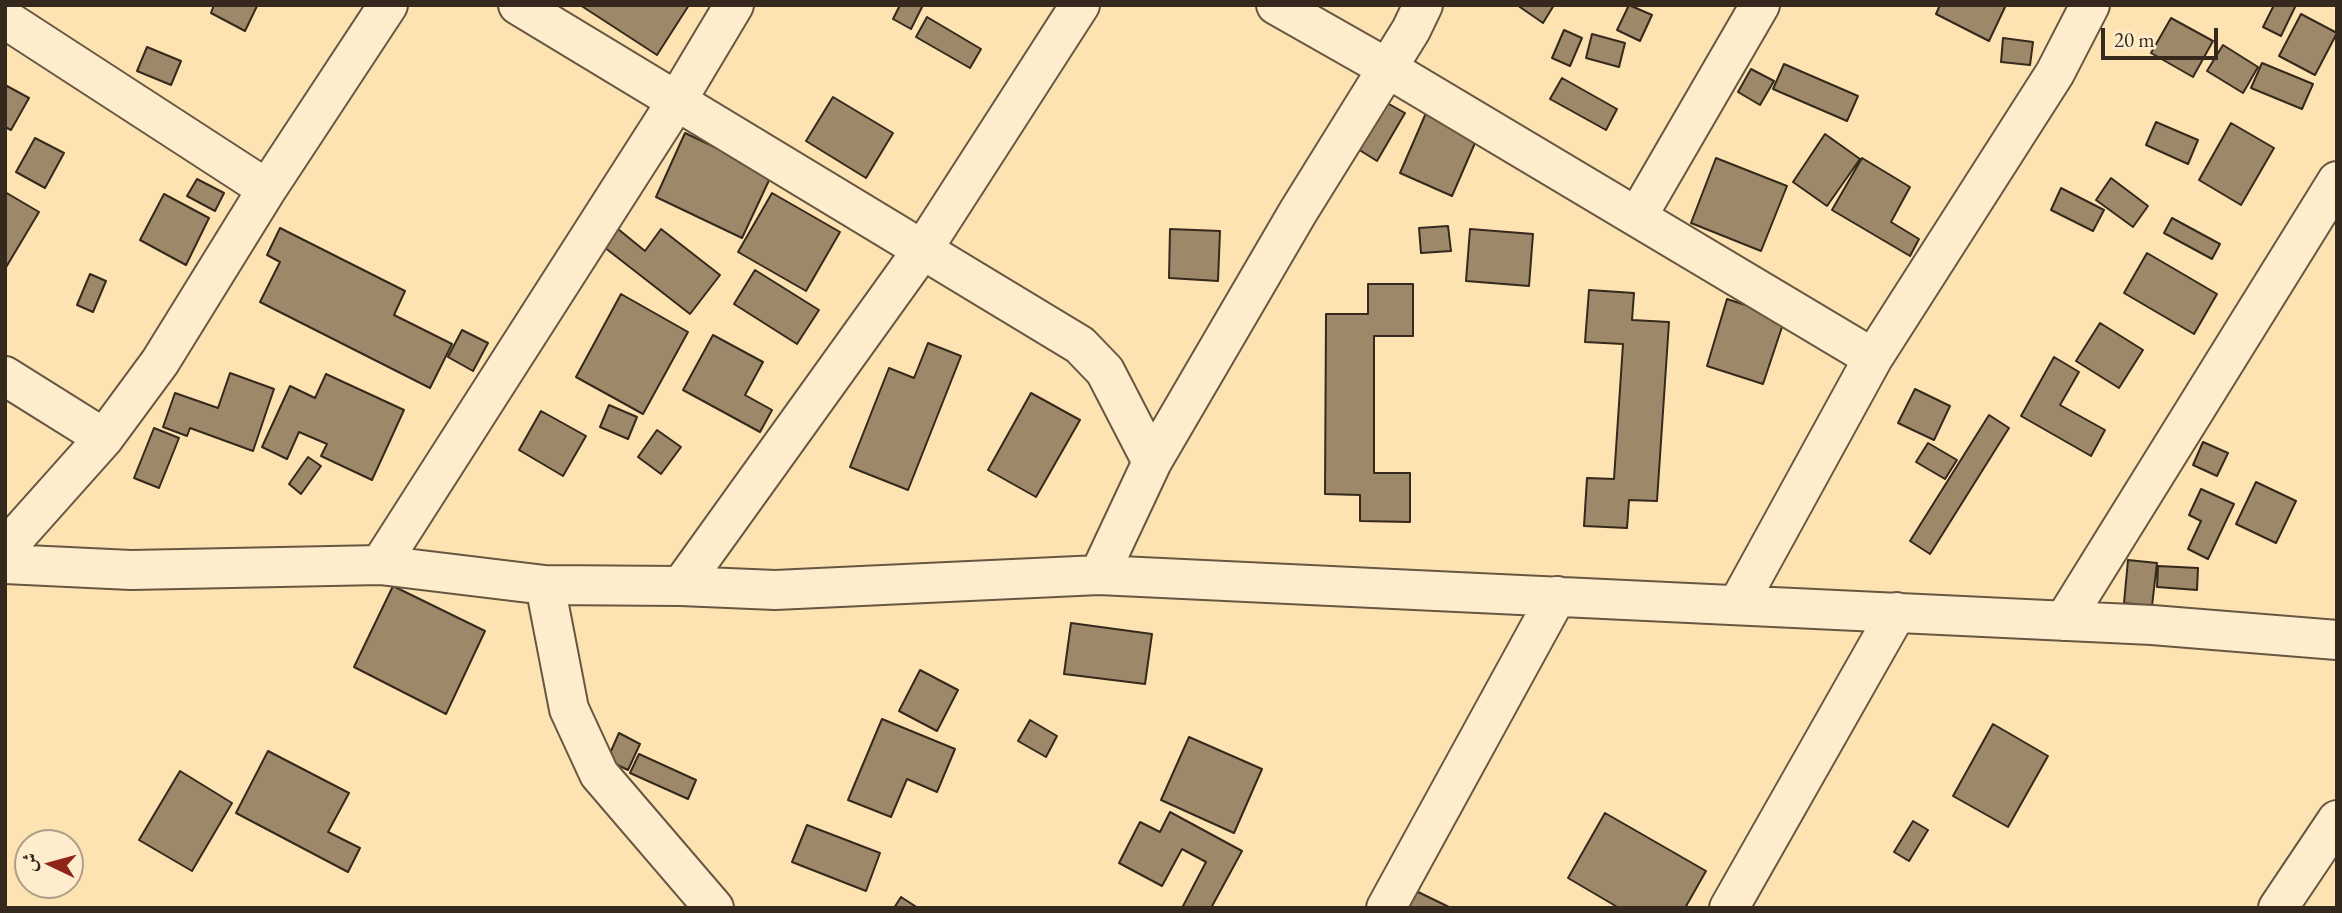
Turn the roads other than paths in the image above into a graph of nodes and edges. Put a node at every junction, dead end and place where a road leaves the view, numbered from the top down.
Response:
1 (388, 5) edge
2 (519, 5) edge
3 (734, 5) edge
4 (1080, 5) edge
5 (1276, 5) edge
6 (1423, 5) edge
7 (1760, 5) edge
8 (2090, 5) edge
9 (5, 19) edge
10 (1387, 68) junction
11 (676, 102) junction
12 (2337, 181) edge
13 (267, 189) junction
14 (1637, 217) junction
15 (923, 248) junction
16 (1873, 358) junction
17 (5, 376) edge
18 (104, 438) junction
19 (1152, 462) junction
20 (5, 549) edge
21 (5, 564) edge
22 (380, 565) junction
23 (1099, 575) junction
24 (545, 585) junction
25 (681, 586) junction
26 (1557, 596) junction
27 (1738, 604) junction
28 (1897, 612) junction
29 (2064, 621) junction
30 (2337, 640) edge
31 (2337, 820) edge
32 (714, 908) edge
33 (1386, 908) edge
34 (1729, 908) edge
35 (2278, 908) edge

1 - 13 street
2 - 11 street
3 - 11 street
4 - 15 street
5 - 10 street
6 - 10 street
7 - 14 street
8 - 16 street
9 - 13 street
10 - 14 street
10 - 19 street
11 - 15 street
11 - 22 street
12 - 29 street
13 - 18 street
14 - 16 street
15 - 19 street
15 - 25 street
16 - 27 street
17 - 18 street
18 - 20 street
19 - 23 street
21 - 22 street
22 - 24 street
23 - 25 street
23 - 26 street
24 - 25 street
24 - 32 street
26 - 27 street
26 - 33 street
27 - 28 street
28 - 29 street
28 - 34 street
29 - 30 street
31 - 35 street

